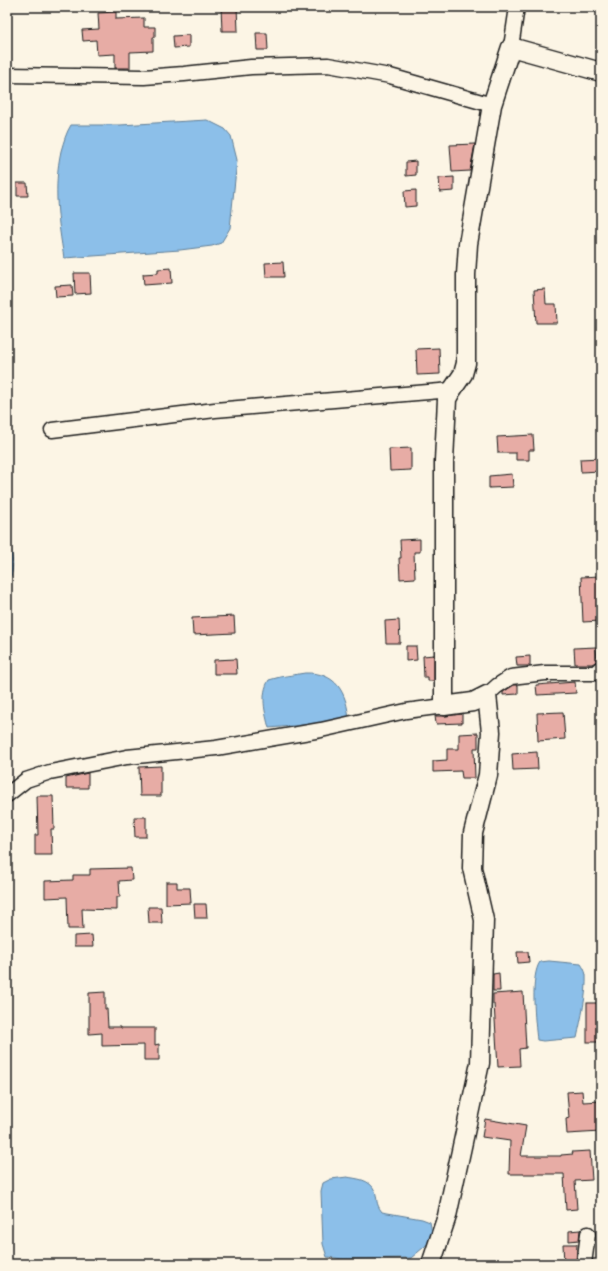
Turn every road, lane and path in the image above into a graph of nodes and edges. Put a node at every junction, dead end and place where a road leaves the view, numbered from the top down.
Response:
1 (517, 7) edge
2 (511, 47) junction
3 (601, 72) edge
4 (7, 75) edge
5 (492, 105) junction
6 (452, 390) junction
7 (52, 430) dead end
8 (601, 668) edge
9 (487, 695) junction
10 (444, 706) junction
11 (7, 795) edge
12 (588, 1234) dead end
13 (432, 1264) edge
14 (584, 1264) edge

1 - 2 street
2 - 3 street
2 - 5 street
4 - 5 street
5 - 6 street
6 - 7 street
6 - 10 street
8 - 9 street
9 - 10 street
9 - 13 street
10 - 11 street
12 - 14 street

